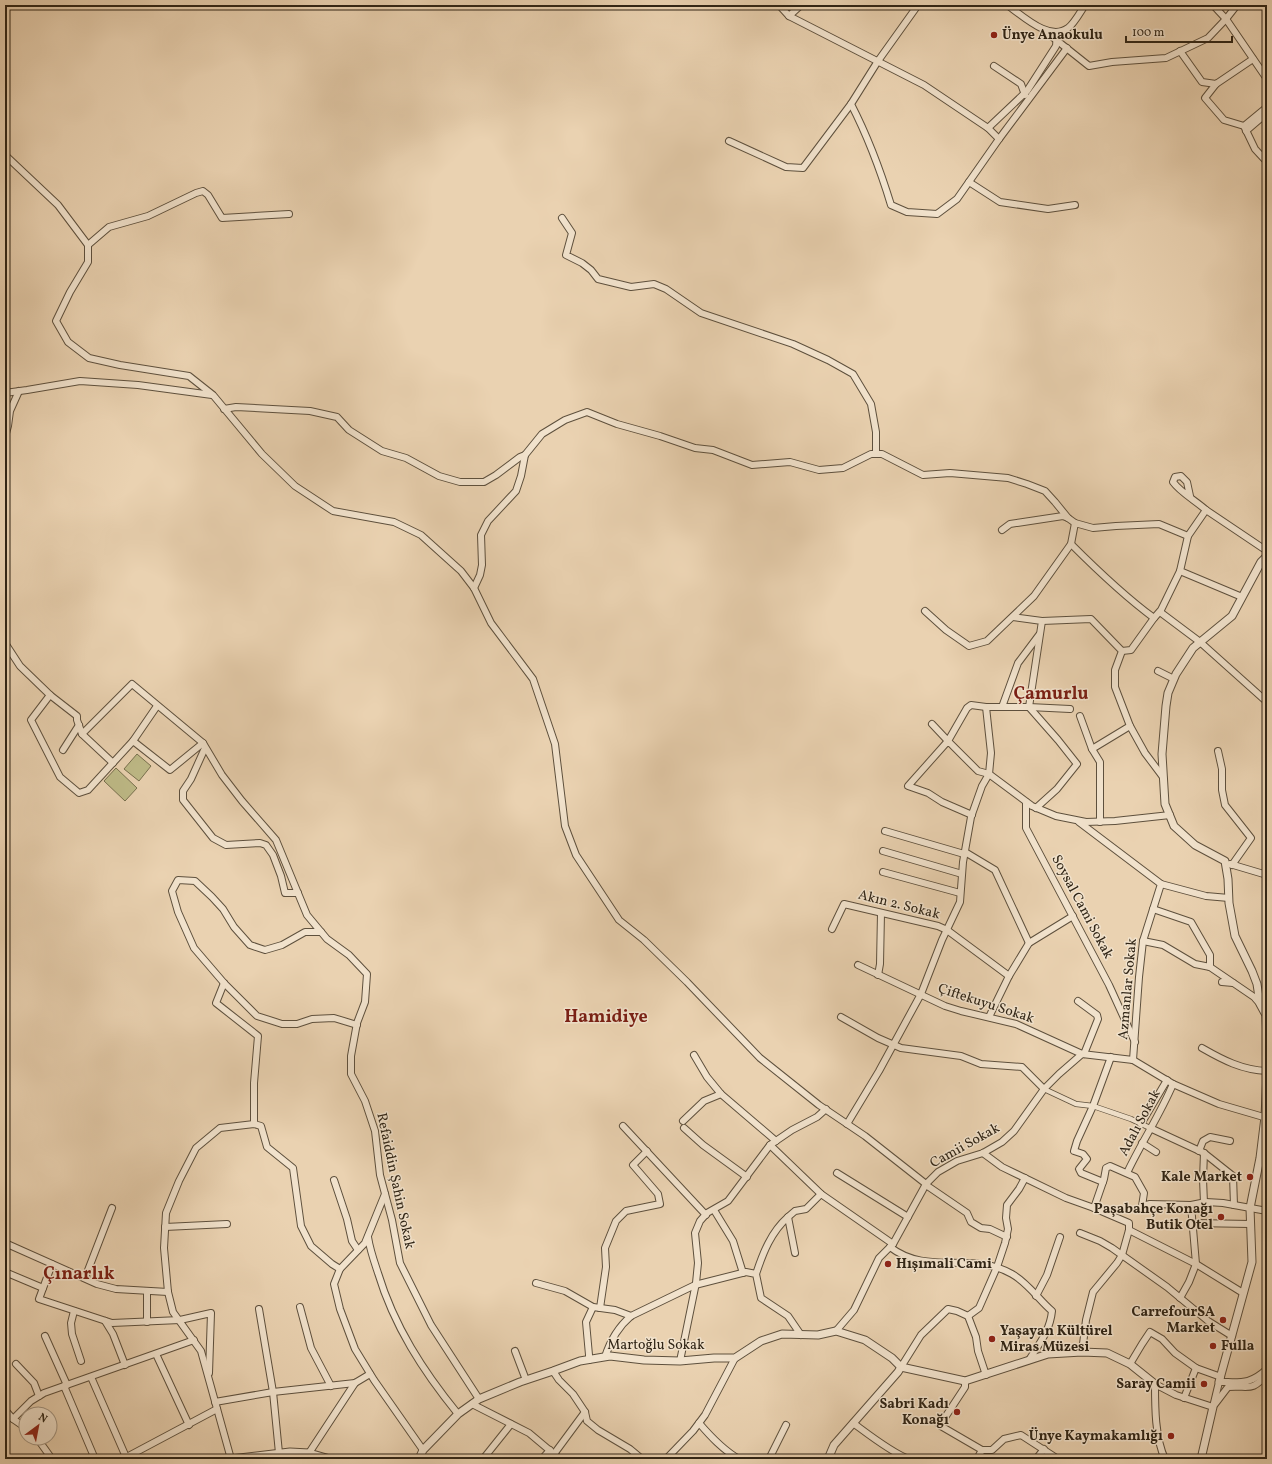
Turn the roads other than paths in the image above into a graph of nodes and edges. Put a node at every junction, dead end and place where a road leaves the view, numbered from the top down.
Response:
1 (779, 5) edge
2 (801, 5) edge
3 (918, 5) edge
4 (1007, 5) edge
5 (1085, 5) edge
6 (1213, 5) edge
7 (1237, 5) edge
8 (789, 16) junction
9 (1226, 19) junction
10 (1045, 31) junction
11 (1057, 33) junction
12 (1056, 40) junction
13 (1066, 48) junction
14 (1180, 51) junction
15 (1253, 58) junction
16 (878, 61) junction
17 (994, 66) dead end
18 (1267, 79) edge
19 (1216, 84) junction
20 (1025, 92) junction
21 (1026, 103) junction
22 (851, 104) junction
23 (1267, 107) edge
24 (1267, 113) edge
25 (988, 128) junction
26 (1245, 129) junction
27 (999, 139) junction
28 (729, 141) dead end
29 (5, 155) edge
30 (1267, 162) edge
31 (969, 182) junction
32 (1075, 205) dead end
33 (289, 214) dead end
34 (562, 218) dead end
35 (88, 245) junction
36 (19, 391) junction
37 (5, 393) edge
38 (213, 395) junction
39 (224, 409) junction
40 (5, 437) edge
41 (876, 454) junction
42 (526, 455) junction
43 (1190, 496) dead end
44 (1206, 510) junction
45 (1068, 518) junction
46 (1075, 523) junction
47 (1002, 530) dead end
48 (1188, 536) junction
49 (1072, 544) junction
50 (1267, 552) edge
51 (1267, 556) edge
52 (1180, 571) junction
53 (474, 588) junction
54 (1242, 597) junction
55 (925, 610) dead end
56 (1160, 612) junction
57 (1013, 617) junction
58 (1154, 618) junction
59 (1042, 621) junction
60 (1040, 634) junction
61 (1200, 642) junction
62 (5, 643) edge
63 (1122, 651) junction
64 (1158, 671) dead end
65 (1174, 679) junction
66 (50, 695) junction
67 (1267, 702) edge
68 (158, 706) junction
69 (986, 707) junction
70 (1002, 707) junction
71 (1028, 707) junction
72 (1070, 708) dead end
73 (1080, 716) dead end
74 (932, 724) dead end
75 (79, 725) junction
76 (1130, 726) junction
77 (82, 734) junction
78 (948, 740) junction
79 (133, 741) junction
80 (204, 746) junction
81 (1092, 748) junction
82 (63, 750) dead end
83 (1218, 751) dead end
84 (113, 763) junction
85 (989, 774) junction
86 (1163, 777) junction
87 (1026, 802) junction
88 (1036, 808) junction
89 (972, 814) junction
90 (1170, 815) junction
91 (1076, 820) junction
92 (1100, 822) junction
93 (885, 831) dead end
94 (883, 851) dead end
95 (965, 853) junction
96 (1225, 861) junction
97 (1232, 865) junction
98 (884, 872) dead end
99 (962, 874) junction
100 (1267, 875) edge
101 (1161, 884) junction
102 (298, 893) junction
103 (960, 894) junction
104 (1229, 898) junction
105 (1153, 909) junction
106 (881, 913) junction
107 (1073, 916) junction
108 (832, 929) dead end
109 (947, 930) junction
110 (321, 932) junction
111 (1143, 941) junction
112 (1029, 943) junction
113 (858, 965) dead end
114 (1210, 967) junction
115 (878, 974) junction
116 (1008, 976) junction
117 (1222, 982) dead end
118 (224, 983) junction
119 (1233, 983) junction
120 (921, 994) junction
121 (1078, 1001) dead end
122 (1260, 1004) junction
123 (1266, 1015) edge
124 (841, 1017) dead end
125 (989, 1017) junction
126 (357, 1024) junction
127 (1267, 1041) edge
128 (1135, 1043) junction
129 (894, 1045) junction
130 (1202, 1048) dead end
131 (1083, 1054) junction
132 (694, 1055) dead end
133 (1111, 1057) junction
134 (1133, 1060) junction
135 (1267, 1072) edge
136 (1167, 1080) junction
137 (1173, 1084) junction
138 (1044, 1089) junction
139 (720, 1094) junction
140 (1093, 1106) junction
141 (826, 1109) junction
142 (1266, 1118) edge
143 (254, 1124) junction
144 (847, 1124) junction
145 (1141, 1124) junction
146 (623, 1126) dead end
147 (1150, 1128) junction
148 (776, 1141) junction
149 (1230, 1141) dead end
150 (1142, 1143) junction
151 (770, 1145) junction
152 (647, 1152) junction
153 (1156, 1152) dead end
154 (1202, 1152) junction
155 (983, 1153) junction
156 (1263, 1159) edge
157 (837, 1173) dead end
158 (1127, 1173) junction
159 (747, 1177) junction
160 (1025, 1178) junction
161 (334, 1180) dead end
162 (1103, 1182) junction
163 (926, 1184) junction
164 (385, 1194) junction
165 (821, 1194) junction
166 (1204, 1203) junction
167 (1191, 1205) junction
168 (1234, 1205) junction
169 (112, 1208) dead end
170 (1094, 1208) junction
171 (1250, 1208) junction
172 (714, 1210) junction
173 (1267, 1211) edge
174 (706, 1215) junction
175 (908, 1216) junction
176 (788, 1217) junction
177 (1193, 1223) junction
178 (227, 1224) dead end
179 (1250, 1224) junction
180 (165, 1227) junction
181 (1129, 1230) junction
182 (1080, 1233) dead end
183 (368, 1236) junction
184 (1007, 1237) junction
185 (1060, 1237) dead end
186 (5, 1244) edge
187 (891, 1245) junction
188 (358, 1250) junction
189 (795, 1253) dead end
190 (1122, 1255) junction
191 (52, 1264) junction
192 (1196, 1264) junction
193 (997, 1267) junction
194 (340, 1269) junction
195 (5, 1272) edge
196 (743, 1273) junction
197 (756, 1274) junction
198 (84, 1278) junction
199 (536, 1283) dead end
200 (695, 1285) junction
201 (43, 1288) junction
202 (147, 1291) junction
203 (168, 1292) junction
204 (1243, 1293) junction
205 (1036, 1296) junction
206 (1180, 1298) junction
207 (300, 1307) dead end
208 (593, 1307) junction
209 (600, 1308) junction
210 (259, 1309) dead end
211 (74, 1311) junction
212 (631, 1316) junction
213 (968, 1316) junction
214 (180, 1320) junction
215 (105, 1321) junction
216 (147, 1322) junction
217 (836, 1331) junction
218 (801, 1335) junction
219 (45, 1336) dead end
220 (1232, 1336) junction
221 (194, 1340) junction
222 (515, 1351) dead end
223 (1082, 1352) junction
224 (156, 1354) junction
225 (605, 1357) junction
226 (735, 1358) junction
227 (589, 1360) junction
228 (1029, 1360) junction
229 (81, 1361) dead end
230 (680, 1361) junction
231 (16, 1364) dead end
232 (1130, 1364) junction
233 (125, 1365) junction
234 (902, 1366) junction
235 (1196, 1368) junction
236 (1267, 1369) edge
237 (553, 1371) junction
238 (370, 1374) junction
239 (1267, 1374) edge
240 (986, 1375) junction
241 (91, 1377) junction
242 (1220, 1379) junction
243 (526, 1380) junction
244 (209, 1381) junction
245 (965, 1381) junction
246 (354, 1383) junction
247 (1155, 1384) junction
248 (65, 1386) junction
249 (331, 1386) junction
250 (273, 1392) junction
251 (39, 1396) junction
252 (1184, 1398) junction
253 (479, 1399) junction
254 (472, 1404) junction
255 (216, 1405) junction
256 (1213, 1407) junction
257 (5, 1410) edge
258 (585, 1412) junction
259 (458, 1414) junction
260 (12, 1419) junction
261 (18, 1423) edge
262 (699, 1423) junction
263 (853, 1423) junction
264 (511, 1424) junction
265 (189, 1425) junction
266 (786, 1425) dead end
267 (43, 1446) edge
268 (1044, 1449) junction
269 (422, 1450) junction
270 (982, 1450) junction
271 (552, 1452) junction
272 (309, 1453) junction
273 (279, 1454) junction
274 (124, 1458) edge
275 (248, 1458) edge
276 (322, 1458) edge
277 (52, 1459) edge
278 (95, 1459) edge
279 (231, 1459) edge
280 (330, 1459) edge
281 (419, 1459) edge
282 (483, 1459) edge
283 (542, 1459) edge
284 (560, 1459) edge
285 (642, 1459) edge
286 (666, 1459) edge
287 (739, 1459) edge
288 (769, 1459) edge
289 (828, 1459) edge
290 (909, 1459) edge
291 (977, 1459) edge
292 (1036, 1459) edge
293 (1058, 1459) edge
294 (1165, 1459) edge
295 (1201, 1459) edge

1 - 8 street
2 - 8 street
3 - 16 street
4 - 10 street
5 - 11 street
6 - 9 street
7 - 9 street
8 - 16 street
9 - 14 street
9 - 15 street
10 - 11 street
10 - 12 street
11 - 12 street
12 - 13 street
12 - 20 street
13 - 14 street
13 - 21 street
14 - 19 street
15 - 18 street
15 - 19 street
16 - 22 street
16 - 25 street
17 - 20 street
19 - 26 street
20 - 21 street
20 - 25 street
21 - 27 street
22 - 28 street
22 - 31 street
23 - 26 street
24 - 26 street
25 - 27 street
26 - 30 street
27 - 31 street
29 - 35 street
31 - 32 street
33 - 35 street
34 - 41 street
35 - 38 street
36 - 37 street
36 - 38 street
36 - 40 street
38 - 39 street
39 - 42 street
39 - 53 street
41 - 42 street
41 - 45 street
42 - 53 street
43 - 44 street
44 - 48 street
44 - 50 street
45 - 46 street
45 - 47 street
46 - 48 street
46 - 49 street
48 - 52 street
49 - 57 street
49 - 58 street
51 - 54 street
52 - 54 street
52 - 56 street
53 - 141 street
54 - 61 street
55 - 57 street
56 - 58 street
56 - 61 street
57 - 59 street
58 - 63 street
59 - 60 street
59 - 63 street
60 - 70 street
60 - 71 street
61 - 65 street
61 - 67 street
62 - 66 street
63 - 76 street
64 - 65 street
65 - 86 street
66 - 75 street
66 - 84 street
68 - 77 street, Refaiddin Şahin Sokak
68 - 79 street
68 - 80 street, Refaiddin Şahin Sokak
69 - 70 street
69 - 78 street
69 - 85 street
70 - 71 street
71 - 72 street
71 - 88 street
73 - 81 street
74 - 78 street
75 - 77 street
75 - 82 street
76 - 81 street
76 - 86 street
77 - 84 street
78 - 85 street
78 - 89 street
79 - 80 street
79 - 84 street
80 - 102 street, Refaiddin Şahin Sokak
80 - 102 street
81 - 92 street
83 - 97 street
85 - 87 street
85 - 89 street
86 - 90 street
87 - 88 street
87 - 107 street, Soysal Cami Sokak
88 - 91 street
89 - 95 street
90 - 92 street
90 - 96 street
91 - 92 street
91 - 101 street
93 - 95 street
94 - 99 street
95 - 99 street
95 - 112 street
96 - 97 street
96 - 104 street
97 - 100 street
98 - 103 street
99 - 103 street
101 - 104 street
101 - 105 street, Azmanlar Sokak
102 - 110 street, Refaiddin Şahin Sokak
103 - 109 street
104 - 122 street
105 - 111 street, Azmanlar Sokak
105 - 114 street
106 - 108 street, Akın 2. Sokak
106 - 109 street, Akın 2. Sokak
106 - 115 street
107 - 112 street
107 - 128 street, Soysal Cami Sokak
109 - 116 street, Akın 2. Sokak
109 - 120 street
110 - 118 street
110 - 126 street, Refaiddin Şahin Sokak
111 - 114 street
111 - 128 street, Azmanlar Sokak
112 - 116 street
113 - 115 street, Çiftekuyu Sokak
114 - 119 street
115 - 120 street, Çiftekuyu Sokak
116 - 125 street
117 - 119 street
118 - 126 street
118 - 143 street
119 - 122 street
120 - 125 street, Çiftekuyu Sokak
120 - 129 street
121 - 131 street
122 - 123 street
123 - 127 street
124 - 129 street
125 - 131 street, Çiftekuyu Sokak
126 - 164 street, Refaiddin Şahin Sokak
128 - 134 street, Azmanlar Sokak
129 - 138 street
129 - 144 street
130 - 135 street
131 - 133 street, Çiftekuyu Sokak
131 - 138 street, Camii Sokak
132 - 139 street
133 - 134 street, Çiftekuyu Sokak
133 - 140 street
134 - 136 street, Çiftekuyu Sokak
135 - 142 street
136 - 137 street, Çiftekuyu Sokak
136 - 145 street
137 - 142 street, Çiftekuyu Sokak
137 - 147 street, Adalı Sokak
138 - 140 street
138 - 155 street, Camii Sokak
139 - 148 street
139 - 159 street
140 - 145 street
140 - 162 street
141 - 144 street
141 - 148 street
142 - 156 street
143 - 180 street
143 - 194 street
144 - 163 street
145 - 147 street
146 - 152 street
147 - 150 street, Adalı Sokak
147 - 154 street
148 - 151 street
149 - 154 street
150 - 153 street
150 - 158 street, Adalı Sokak
151 - 159 street
151 - 165 street
152 - 174 street
152 - 209 street
154 - 166 street
154 - 168 street
155 - 160 street
155 - 163 street, Camii Sokak
156 - 171 street
157 - 175 street
158 - 162 street
158 - 167 street
159 - 172 street
160 - 170 street
160 - 184 street
161 - 188 street
162 - 170 street
163 - 175 street, Camii Sokak
163 - 184 street
164 - 183 street
164 - 253 street, Refaiddin Şahin Sokak
165 - 176 street
165 - 187 street
166 - 167 street
166 - 168 street
167 - 177 street
168 - 171 street
169 - 198 street
170 - 181 street
171 - 173 street
171 - 179 street
172 - 174 street
172 - 196 street
174 - 200 street
175 - 187 street, Camii Sokak
176 - 189 street
176 - 197 street
177 - 179 street
177 - 192 street
178 - 180 street
179 - 204 street
180 - 203 street
181 - 190 street
181 - 192 street
182 - 190 street
183 - 188 street
183 - 259 street
184 - 193 street
185 - 205 street
186 - 191 street
187 - 193 street
187 - 217 street, Camii Sokak
188 - 194 street
190 - 206 street
190 - 223 street
191 - 198 street
191 - 201 street
192 - 204 street
192 - 206 street
193 - 205 street
193 - 213 street
194 - 238 street
195 - 201 street
196 - 197 street
196 - 200 street
197 - 218 street
198 - 202 street
199 - 208 street
200 - 212 street
200 - 230 street
201 - 211 street
202 - 203 street
202 - 216 street
203 - 214 street
204 - 220 street
205 - 228 street
206 - 220 street
207 - 249 street
208 - 209 street
208 - 227 street
209 - 212 street
210 - 250 street
211 - 215 street
211 - 229 street
212 - 225 street
213 - 234 street
213 - 240 street
214 - 216 street
214 - 221 street
214 - 244 street
215 - 216 street
215 - 233 street
217 - 218 street
217 - 234 street
218 - 226 street
219 - 248 street
220 - 242 street
221 - 224 street
221 - 244 street
222 - 243 street
223 - 228 street
223 - 232 street
224 - 233 street
224 - 265 street
225 - 227 street, Martoğlu Sokak
225 - 230 street, Martoğlu Sokak
226 - 230 street, Martoğlu Sokak
226 - 262 street
227 - 237 street, Martoğlu Sokak
228 - 240 street
231 - 251 street
232 - 235 street
232 - 247 street
233 - 241 street
234 - 245 street
234 - 263 street
235 - 242 street
235 - 252 street
236 - 242 street
237 - 243 street, Martoğlu Sokak
237 - 258 street
238 - 246 street
238 - 269 street
239 - 256 street
240 - 245 street
241 - 248 street
241 - 274 street
242 - 256 street
243 - 253 street, Martoğlu Sokak
244 - 255 street
245 - 270 street
246 - 249 street
246 - 272 street
247 - 252 street
247 - 294 street
248 - 251 street
248 - 278 street
249 - 250 street
250 - 255 street
250 - 273 street
251 - 260 street
252 - 256 street
253 - 254 street, Martoğlu Sokak
254 - 259 street, Martoğlu Sokak
254 - 264 street
255 - 265 street
255 - 279 street
256 - 295 street
257 - 260 street
258 - 271 street
258 - 285 street
259 - 269 street, Martoğlu Sokak
260 - 261 street
262 - 286 street
262 - 287 street
263 - 289 street
263 - 290 street
264 - 271 street
264 - 282 street
265 - 274 street
266 - 288 street
267 - 277 street
268 - 270 street
268 - 292 street
268 - 293 street
269 - 281 street
270 - 291 street
271 - 283 street
271 - 284 street
272 - 273 street
272 - 276 street
273 - 275 street
275 - 279 street
276 - 280 street

